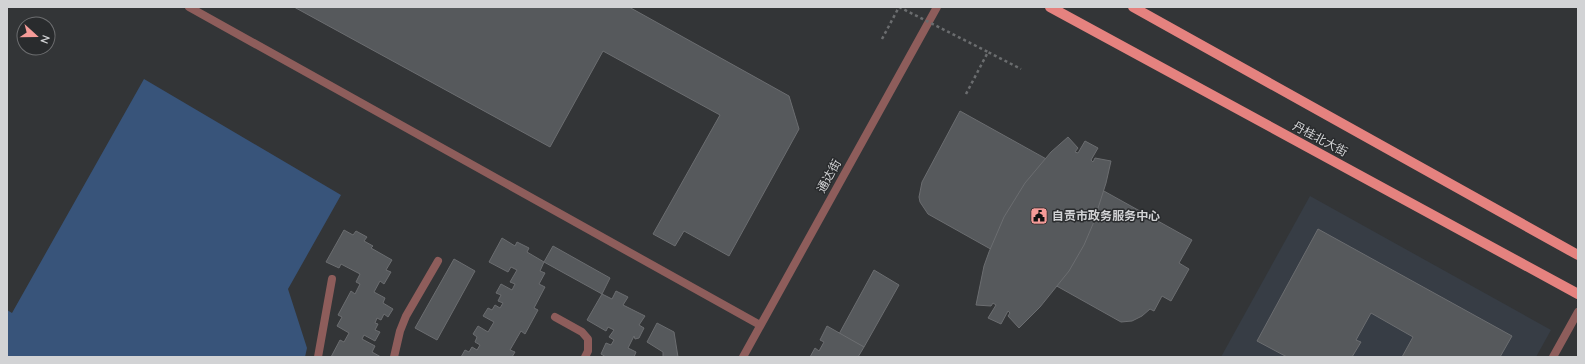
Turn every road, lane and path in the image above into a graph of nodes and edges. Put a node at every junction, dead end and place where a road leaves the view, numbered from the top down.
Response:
1 (189, 7) edge
2 (899, 7) edge
3 (937, 7) edge
4 (1050, 7) edge
5 (1133, 7) edge
6 (882, 39) dead end
7 (988, 52) junction
8 (1021, 69) dead end
9 (966, 94) dead end
10 (1578, 255) edge
11 (438, 261) dead end
12 (332, 279) dead end
13 (1578, 294) edge
14 (1578, 312) edge
15 (555, 317) dead end
16 (760, 325) junction
17 (318, 357) edge
18 (394, 357) edge
19 (585, 357) edge
20 (743, 357) edge
21 (1553, 357) edge

1 - 16 street
2 - 6 path
2 - 7 path, bridge
3 - 16 street, 通达街
4 - 13 main road, 丹桂北大街
5 - 10 main road, 丹桂北大街
7 - 8 path
7 - 9 path
11 - 18 street
12 - 17 street
14 - 21 street
15 - 19 street
16 - 20 street, 通达街

